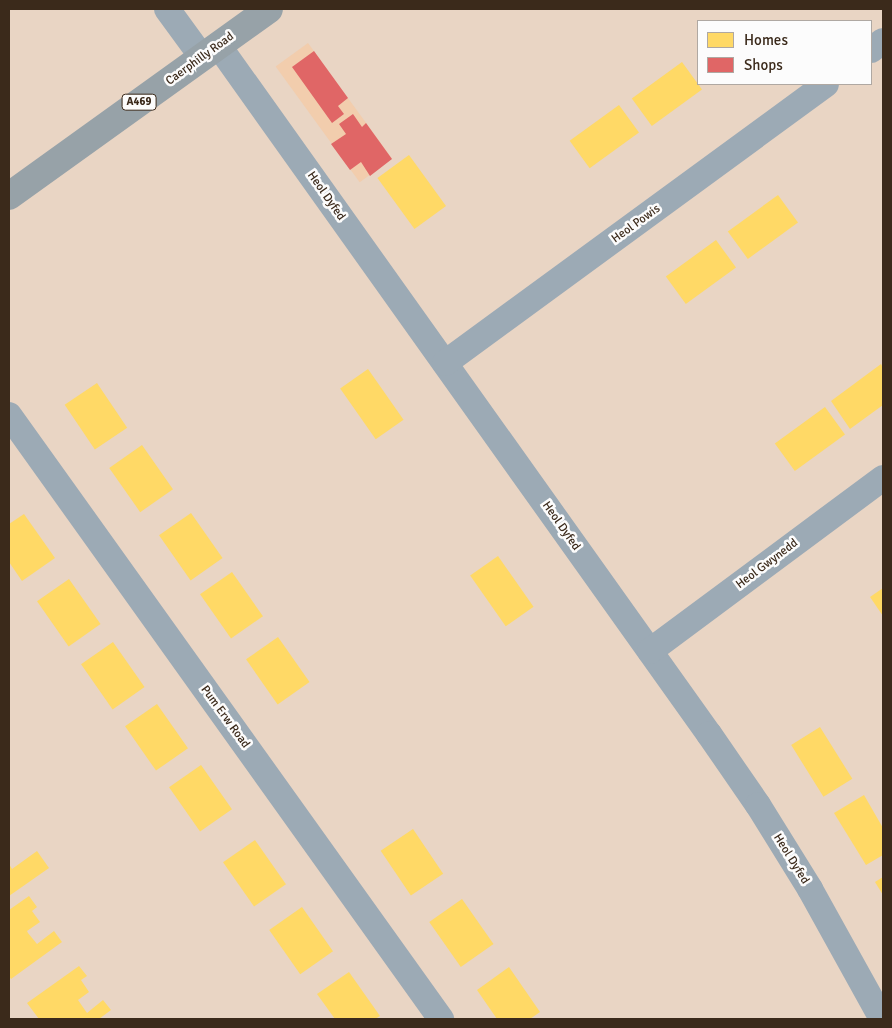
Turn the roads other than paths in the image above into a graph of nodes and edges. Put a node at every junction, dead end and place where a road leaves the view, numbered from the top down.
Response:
1 (167, 9) edge
2 (269, 9) edge
3 (883, 41) edge
4 (872, 49) edge
5 (210, 51) junction
6 (825, 85) edge
7 (9, 196) edge
8 (445, 363) junction
9 (9, 415) edge
10 (883, 478) edge
11 (650, 651) junction
12 (441, 1019) edge
13 (882, 1019) edge

1 - 5 street, Heol Dyfed
2 - 5 main road, Caerphilly Road / A469
3 - 4 street
5 - 7 main road, Caerphilly Road / A469
5 - 8 street, Heol Dyfed
6 - 8 street, Heol Powis
8 - 11 street, Heol Dyfed
9 - 12 street, Pum Erw Road
10 - 11 street, Heol Gwynedd
11 - 13 street, Heol Dyfed

